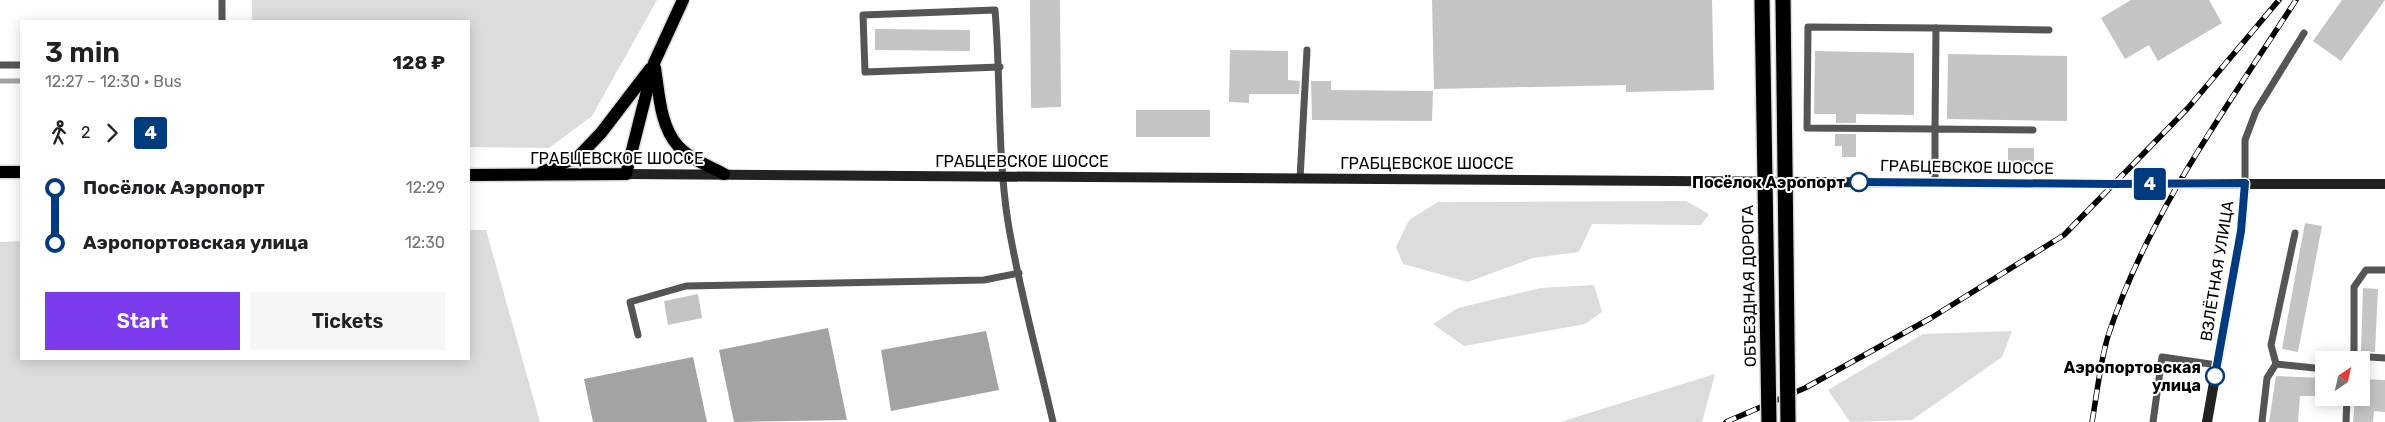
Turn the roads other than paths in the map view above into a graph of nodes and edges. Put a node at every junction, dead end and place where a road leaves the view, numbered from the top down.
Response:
1 (222, 0) edge
2 (683, 0) edge
3 (1762, 0) edge
4 (1783, 0) edge
5 (222, 20) edge
6 (1936, 28) junction
7 (2049, 30) dead end
8 (2304, 33) dead end
9 (1307, 50) dead end
10 (654, 63) junction
11 (0, 65) edge
12 (20, 66) edge
13 (1000, 67) junction
14 (1935, 129) junction
15 (2033, 130) dead end
16 (0, 172) edge
17 (20, 172) edge
18 (626, 174) junction
19 (724, 174) junction
20 (470, 175) edge
21 (535, 175) junction
22 (1003, 177) junction
23 (1300, 179) junction
24 (1934, 183) junction
25 (2245, 183) junction
26 (2385, 184) edge
27 (2295, 233) dead end
28 (2385, 270) edge
29 (1019, 273) junction
30 (638, 336) dead end
31 (2353, 351) edge
32 (2370, 358) edge
33 (2385, 358) edge
34 (2276, 364) junction
35 (2217, 365) junction
36 (2315, 368) edge
37 (2347, 406) edge
38 (1053, 422) edge
39 (1768, 422) edge
40 (1788, 422) edge
41 (2153, 422) edge
42 (2207, 422) edge
43 (2262, 422) edge
44 (2346, 422) edge

1 - 5 lane
2 - 10 main road
3 - 39 highway, ОБЪЕЗДНАЯ ДОРОГА, bridge
4 - 40 highway, bridge
6 - 7 lane
6 - 14 lane
6 - 14 lane
8 - 25 lane
9 - 23 lane
10 - 18 main road
10 - 19 main road
10 - 21 main road
11 - 12 lane
13 - 13 lane
13 - 22 lane
14 - 15 lane
14 - 24 lane
16 - 17 main road
18 - 19 main road, ГРАБЦЕВСКОЕ ШОССЕ
18 - 21 main road, ГРАБЦЕВСКОЕ ШОССЕ
19 - 22 main road, ГРАБЦЕВСКОЕ ШОССЕ
20 - 21 main road, ГРАБЦЕВСКОЕ ШОССЕ
22 - 23 main road, ГРАБЦЕВСКОЕ ШОССЕ
22 - 29 lane
23 - 24 main road, ГРАБЦЕВСКОЕ ШОССЕ
24 - 25 main road, ГРАБЦЕВСКОЕ ШОССЕ
25 - 26 main road, ГРАБЦЕВСКОЕ ШОССЕ
25 - 35 main road, ВЗЛЁТНАЯ УЛИЦА
27 - 34 lane
28 - 31 lane
29 - 30 lane
29 - 38 lane
32 - 33 lane
34 - 36 lane
34 - 43 lane
35 - 41 lane
35 - 42 main road, ВЗЛЁТНАЯ УЛИЦА
37 - 44 lane

